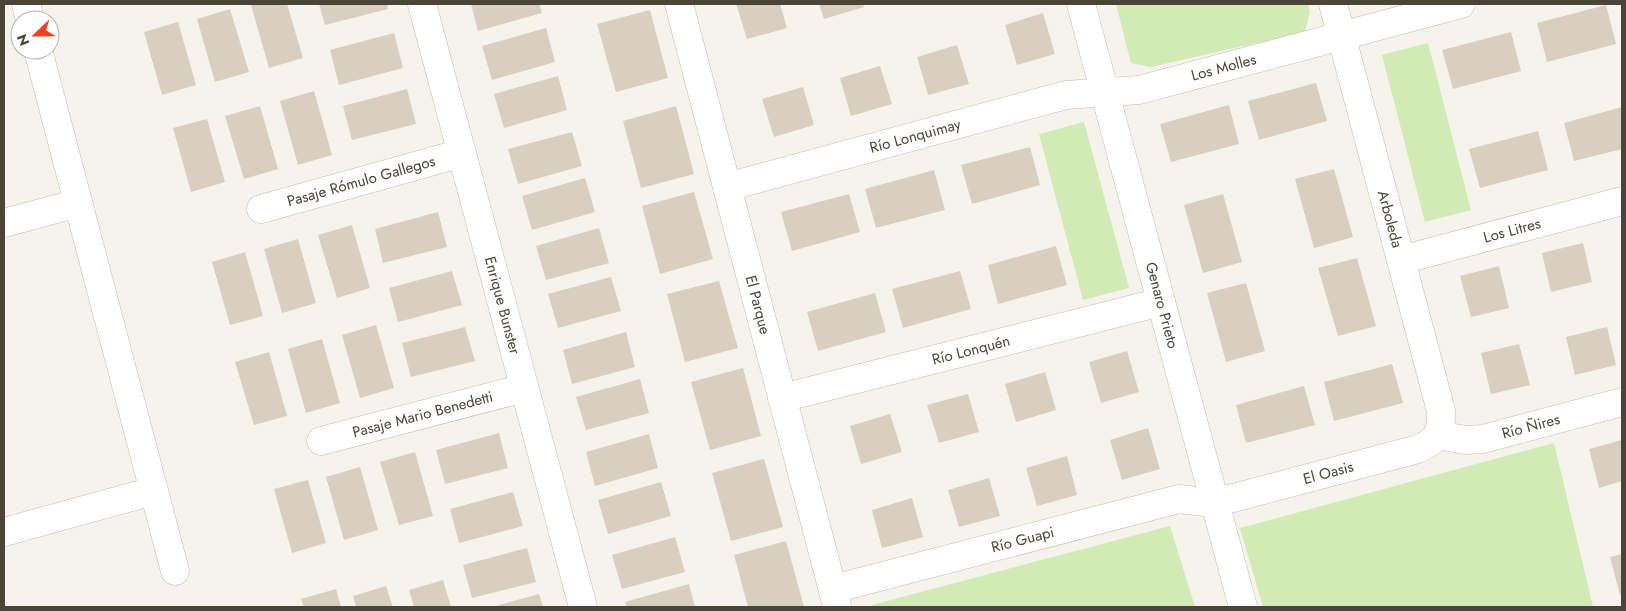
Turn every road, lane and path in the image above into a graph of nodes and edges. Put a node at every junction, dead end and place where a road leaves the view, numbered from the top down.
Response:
1 (422, 4) edge
2 (680, 4) edge
3 (1081, 4) edge
4 (1334, 4) edge
5 (1461, 4) edge
6 (1342, 35) junction
7 (41, 60) edge
8 (1105, 92) junction
9 (462, 153) junction
10 (727, 187) junction
11 (1622, 201) edge
12 (78, 203) junction
13 (261, 209) dead end
14 (4, 223) edge
15 (1401, 260) junction
16 (1160, 302) junction
17 (524, 388) junction
18 (782, 398) junction
19 (1622, 402) edge
20 (1438, 435) junction
21 (321, 441) dead end
22 (153, 491) junction
23 (1214, 503) junction
24 (4, 532) edge
25 (175, 571) dead end
26 (835, 598) edge
27 (582, 607) edge
28 (1242, 607) edge

1 - 9 street, Enrique Bunster
2 - 10 street, El Parque
3 - 8 street, Genaro Prieto
4 - 6 street, Arboleda
5 - 6 street, Los Molles
6 - 8 street, Los Molles
6 - 15 street, Arboleda
7 - 12 street
8 - 10 street, Río Lonquimay
8 - 16 street, Genaro Prieto
9 - 13 street, Pasaje Rómulo Gallegos
9 - 17 street, Enrique Bunster
10 - 18 street, El Parque
11 - 15 street, Los Litres
12 - 14 street
12 - 22 street
15 - 20 street, Arboleda
16 - 18 street, Río Lonquén
16 - 23 street, Genaro Prieto
17 - 21 street, Pasaje Mario Benedetti
17 - 27 street, Enrique Bunster
18 - 26 street, El Parque
19 - 20 street, Río Ñires
20 - 23 street, El Oasis
22 - 24 street
22 - 25 street
23 - 26 street, Río Guapi
23 - 28 street, Genaro Prieto

